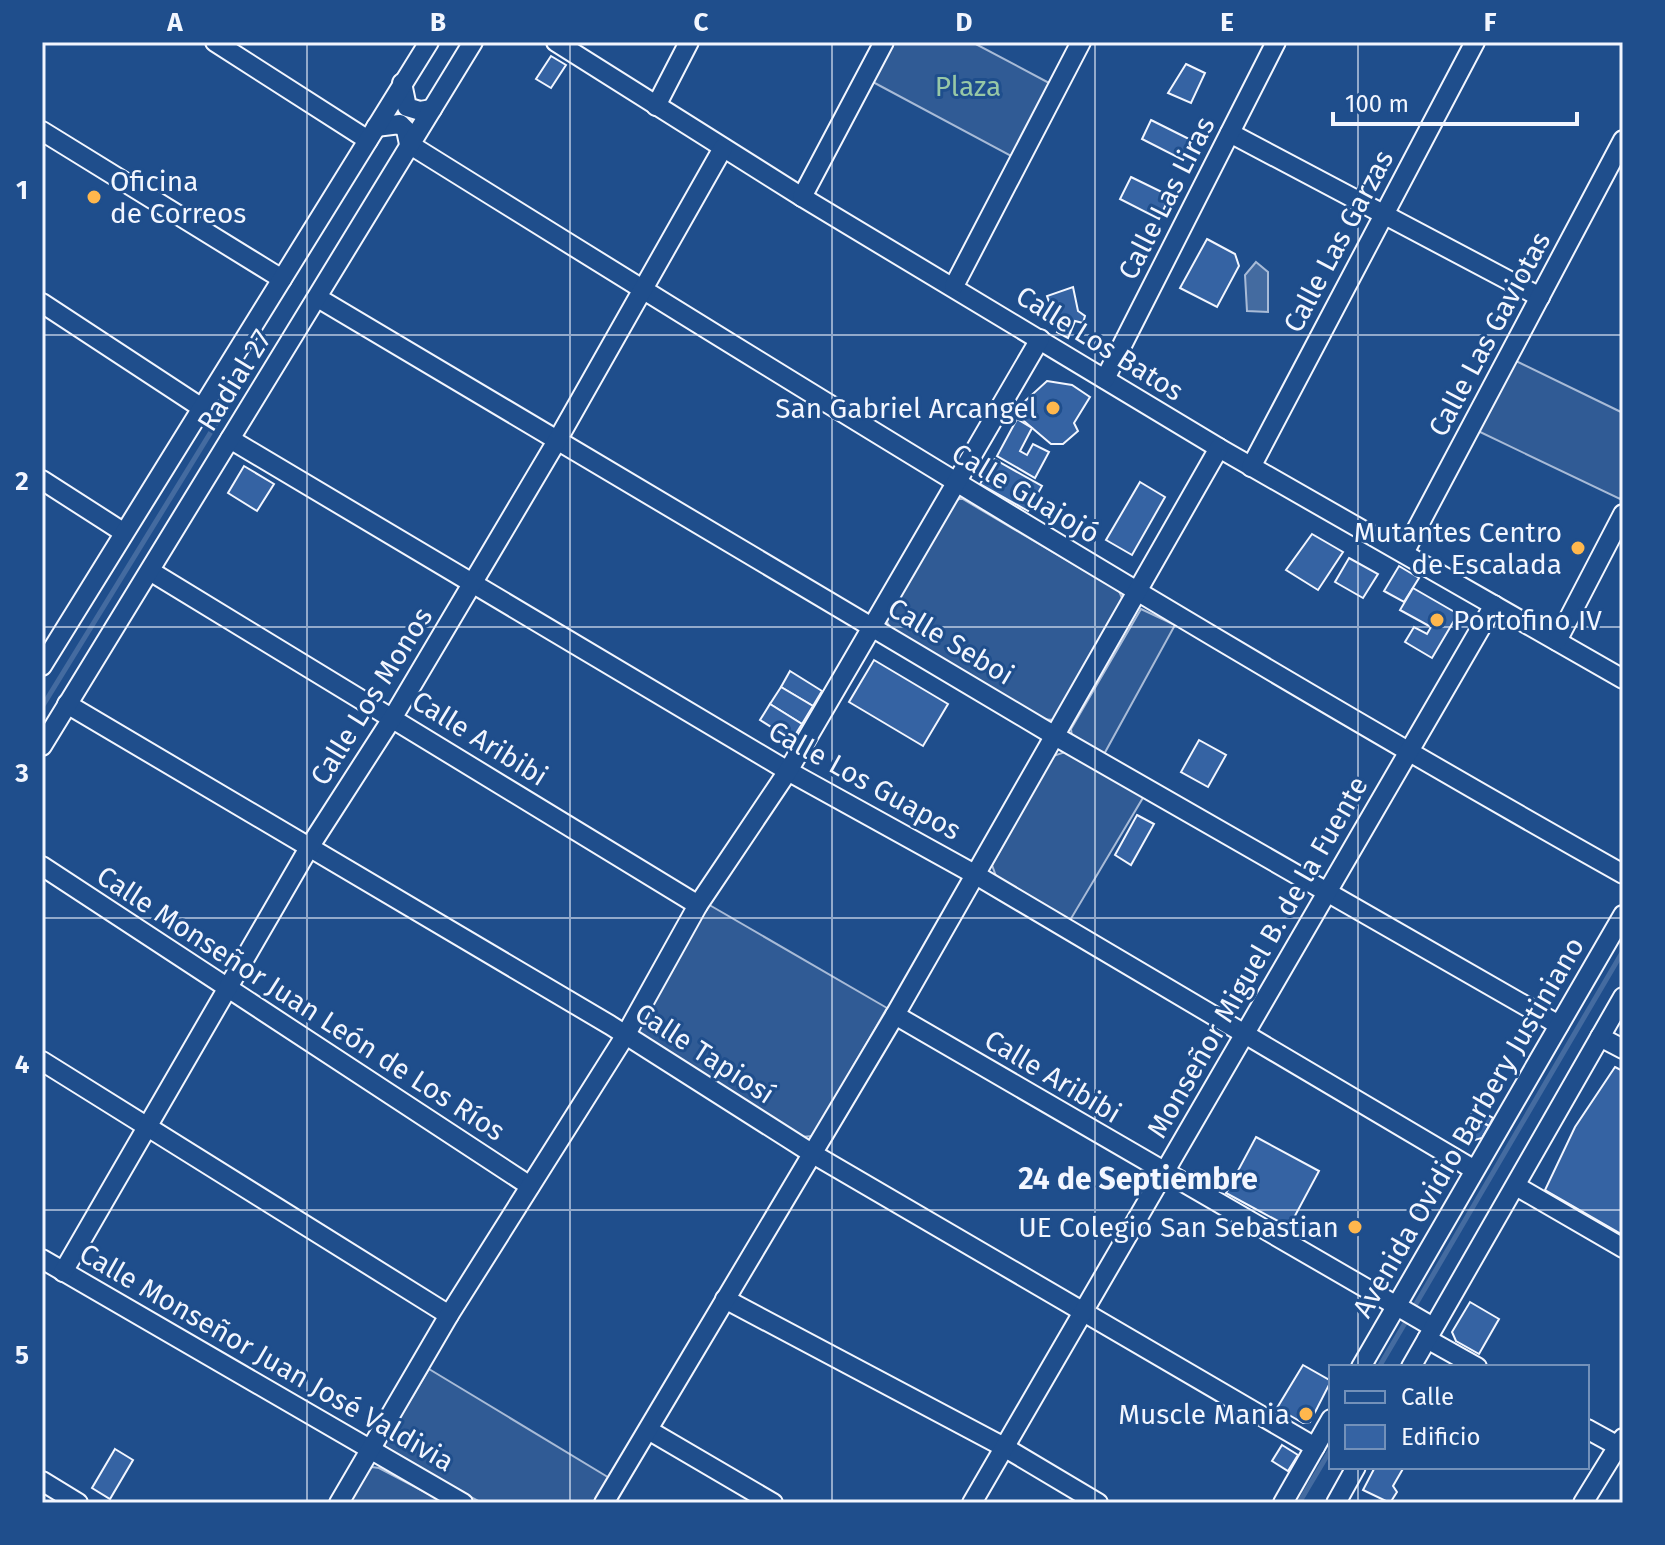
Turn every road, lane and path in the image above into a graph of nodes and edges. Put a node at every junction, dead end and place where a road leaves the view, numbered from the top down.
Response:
1 (215, 42) edge
2 (429, 42) edge
3 (473, 42) edge
4 (556, 42) edge
5 (689, 42) edge
6 (884, 42) edge
7 (1081, 42) edge
8 (1276, 42) edge
9 (1475, 42) edge
10 (402, 83) junction
11 (656, 106) junction
12 (432, 109) junction
13 (42, 131) edge
14 (372, 133) junction
15 (1230, 133) junction
16 (1623, 140) edge
17 (409, 144) junction
18 (723, 148) junction
19 (802, 197) junction
20 (1384, 215) junction
21 (282, 279) junction
22 (954, 286) junction
23 (641, 288) junction
24 (1540, 297) junction
25 (318, 298) junction
26 (42, 303) edge
27 (1040, 339) junction
28 (1105, 379) junction
29 (202, 408) junction
30 (230, 439) junction
31 (558, 439) junction
32 (1219, 448) junction
33 (1251, 467) junction
34 (42, 480) edge
35 (955, 484) junction
36 (1623, 514) edge
37 (123, 532) junction
38 (1404, 553) junction
39 (150, 571) junction
40 (473, 583) junction
41 (1138, 591) junction
42 (1494, 605) junction
43 (870, 625) junction
44 (1557, 641) junction
45 (48, 643) edge
46 (42, 666) edge
47 (1623, 679) edge
48 (67, 704) junction
49 (393, 717) junction
50 (46, 726) edge
51 (1055, 736) junction
52 (42, 746) edge
53 (1408, 752) junction
54 (788, 771) junction
55 (310, 846) junction
56 (42, 866) edge
57 (1623, 874) edge
58 (976, 875) junction
59 (1329, 891) junction
60 (698, 905) junction
61 (1623, 915) edge
62 (227, 988) junction
63 (1623, 997) edge
64 (895, 1015) junction
65 (1559, 1025) junction
66 (625, 1036) junction
67 (1245, 1036) junction
68 (1600, 1037) junction
69 (1623, 1049) edge
70 (42, 1061) edge
71 (146, 1123) junction
72 (813, 1154) junction
73 (1473, 1169) junction
74 (1164, 1174) junction
75 (530, 1186) junction
76 (1516, 1186) junction
77 (1623, 1248) edge
78 (42, 1259) edge
79 (63, 1272) junction
80 (725, 1299) junction
81 (1400, 1308) junction
82 (1084, 1311) junction
83 (449, 1315) junction
84 (1429, 1330) junction
85 (1362, 1365) edge
86 (1412, 1365) edge
87 (1474, 1365) edge
88 (1329, 1422) edge
89 (1589, 1430) edge
90 (650, 1431) junction
91 (1620, 1442) edge
92 (1004, 1447) junction
93 (1315, 1447) junction
94 (370, 1451) junction
95 (1355, 1469) edge
96 (42, 1481) edge
97 (1586, 1498) edge
98 (1345, 1500) edge
99 (78, 1503) edge
100 (339, 1503) edge
101 (463, 1503) edge
102 (604, 1503) edge
103 (773, 1503) edge
104 (972, 1503) edge
105 (1098, 1503) edge
106 (1283, 1503) edge
107 (1606, 1503) edge

1 - 14 street
2 - 10 street, Radial 27
3 - 12 street, Radial 27
4 - 11 street, Calle Los Batos
5 - 11 street
6 - 19 street
7 - 22 street
8 - 15 street, Calle Las Liras
9 - 20 street, Calle Las Garzas
10 - 12 street
10 - 14 street, Radial 27
11 - 18 street, Calle Los Batos
12 - 17 street, Radial 27
13 - 21 street
14 - 17 street, Calle Guajojó
14 - 21 street, Radial 27
15 - 20 street
15 - 28 street, Calle Las Liras
16 - 24 street, Calle Las Gaviotas
17 - 23 street, Calle Guajojó
17 - 25 street, Radial 27
18 - 19 street, Calle Los Batos
18 - 23 street, Calle Los Monos
19 - 22 street, Calle Los Batos
20 - 24 street
20 - 33 street, Calle Las Garzas
21 - 29 street, Radial 27
22 - 27 street, Calle Los Batos
23 - 31 street, Calle Los Monos
23 - 35 street, Calle Guajojó
24 - 38 street, Calle Las Gaviotas
25 - 30 street, Radial 27
25 - 31 street, Calle Seboi
26 - 29 street
27 - 28 street, Calle Los Batos
27 - 35 street
28 - 32 street, Calle Los Batos
29 - 37 street, Radial 27
30 - 39 street, Radial 27
30 - 40 street, Calle Los Guapos
31 - 40 street, Calle Los Monos
31 - 43 street, Calle Seboi
32 - 33 street, Calle Los Batos
32 - 41 street
33 - 38 street, Calle Los Batos
34 - 37 street
35 - 41 street, Calle Guajojó
35 - 43 street
36 - 44 street
37 - 45 street, Radial 27
38 - 42 street, Calle Los Batos
39 - 48 street, Radial 27
39 - 49 street, Calle Aribibi
40 - 49 street, Calle Los Monos
40 - 54 street, Calle Los Guapos
41 - 51 street
41 - 53 street, Calle Guajojó
42 - 44 street, Calle Los Batos
42 - 53 street, Monseñor Miguel B. de la Fuente
43 - 51 street, Calle Seboi
43 - 54 street
44 - 47 street, Calle Los Batos
45 - 46 street, Radial 27
48 - 50 street, Radial 27
48 - 55 street, Calle Tapiosí
49 - 55 street, Calle Los Monos
49 - 60 street, Calle Aribibi
50 - 52 street, Radial 27
51 - 58 street
51 - 59 street, Calle Seboi
53 - 57 street, Calle Guajojó
53 - 59 street, Monseñor Miguel B. de la Fuente
54 - 58 street, Calle Los Guapos
54 - 60 street
55 - 62 street, Calle Los Monos
55 - 66 street, Calle Tapiosí
56 - 62 street, Calle Monseñor Juan León de Los Ríos
58 - 64 street
58 - 67 street, Calle Los Guapos
59 - 65 street, Calle Seboi
59 - 67 street, Monseñor Miguel B. de la Fuente
60 - 66 street
61 - 65 street, Avenida Ovidio Barbery Justiniano
62 - 71 street, Calle Los Monos
62 - 75 street, Calle Monseñor Juan León de Los Ríos
63 - 68 street
64 - 72 street
64 - 74 street, Calle Aribibi
65 - 73 street, Avenida Ovidio Barbery Justiniano
66 - 72 street, Calle Tapiosí
66 - 75 street
67 - 73 street, Calle Los Guapos
67 - 74 street, Monseñor Miguel B. de la Fuente
68 - 69 street
68 - 76 street
70 - 71 street
71 - 79 street, Calle Los Monos
71 - 83 street
72 - 80 street
72 - 82 street, Calle Tapiosí
73 - 81 street, Avenida Ovidio Barbery Justiniano
74 - 81 street, Calle Aribibi
74 - 82 street, Monseñor Miguel B. de la Fuente
75 - 83 street
76 - 77 street
76 - 84 street
78 - 79 street, Calle Monseñor Juan José Valdivia
79 - 94 street, Calle Monseñor Juan José Valdivia
80 - 90 street
80 - 92 street
81 - 84 street, Calle Aribibi
81 - 85 street, Avenida Ovidio Barbery Justiniano
82 - 92 street, Monseñor Miguel B. de la Fuente
82 - 93 street, Calle Tapiosí
83 - 94 street
84 - 86 street
84 - 87 street, Calle Aribibi
88 - 93 street
89 - 91 street
90 - 102 street
90 - 103 street
91 - 97 street
92 - 104 street, Monseñor Miguel B. de la Fuente
92 - 105 street
93 - 106 street
94 - 100 street
94 - 101 street, Calle Monseñor Juan José Valdivia
95 - 98 street
96 - 99 street
97 - 107 street

